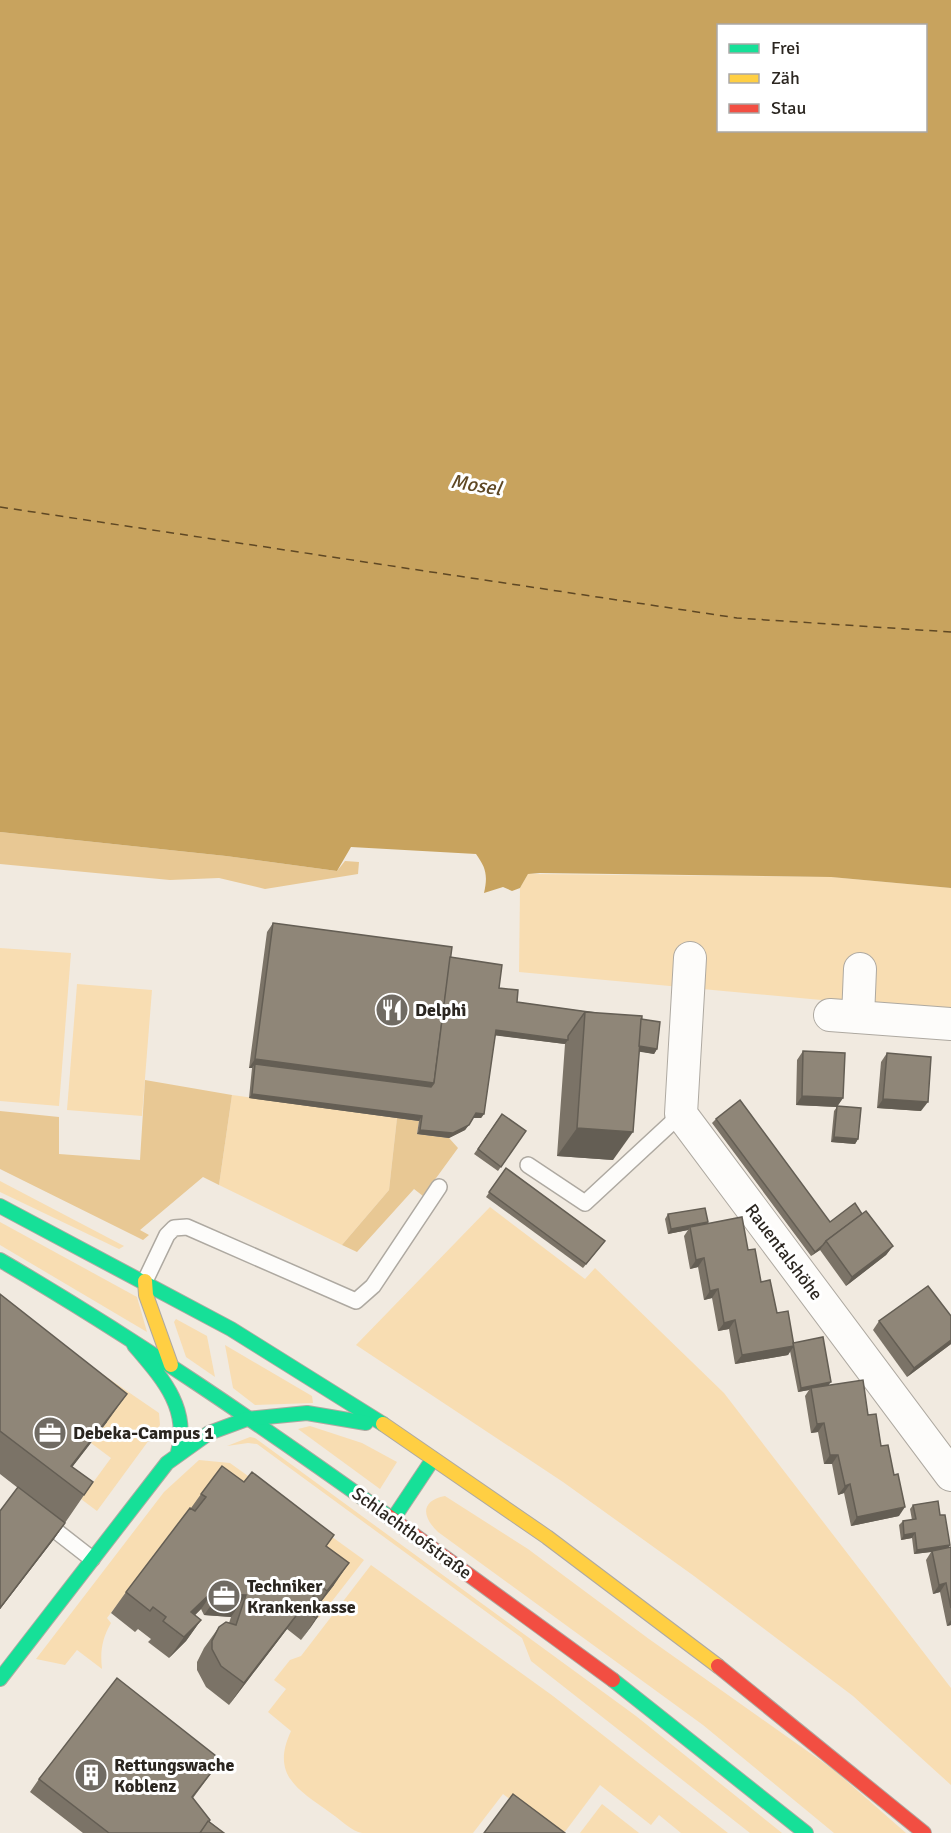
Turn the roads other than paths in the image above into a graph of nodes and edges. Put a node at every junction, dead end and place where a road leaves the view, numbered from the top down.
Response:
1 (690, 958) dead end
2 (860, 969) dead end
3 (951, 1024) edge
4 (681, 1114) junction
5 (528, 1165) dead end
6 (439, 1187) dead end
7 (0, 1206) edge
8 (0, 1260) edge
9 (145, 1281) junction
10 (127, 1337) junction
11 (171, 1365) junction
12 (247, 1419) junction
13 (388, 1429) junction
14 (178, 1452) junction
15 (433, 1459) junction
16 (951, 1475) edge
17 (29, 1510) edge
18 (393, 1519) junction
19 (92, 1559) junction
20 (0, 1679) edge
21 (806, 1833) edge
22 (924, 1833) edge

1 - 4 street
2 - 3 street
4 - 5 lane
4 - 16 street, Rauentalshöhe
6 - 9 lane
7 - 9 main road
8 - 10 main road, Schlachthofstraße
9 - 11 main road
9 - 13 main road
10 - 11 main road, Schlachthofstraße
10 - 14 main road
11 - 12 main road, Schlachthofstraße
12 - 13 main road
12 - 14 main road
12 - 18 main road, Schlachthofstraße
13 - 15 main road
14 - 19 main road
15 - 18 main road
15 - 22 main road
17 - 19 lane
18 - 21 main road, Schlachthofstraße
19 - 20 main road

